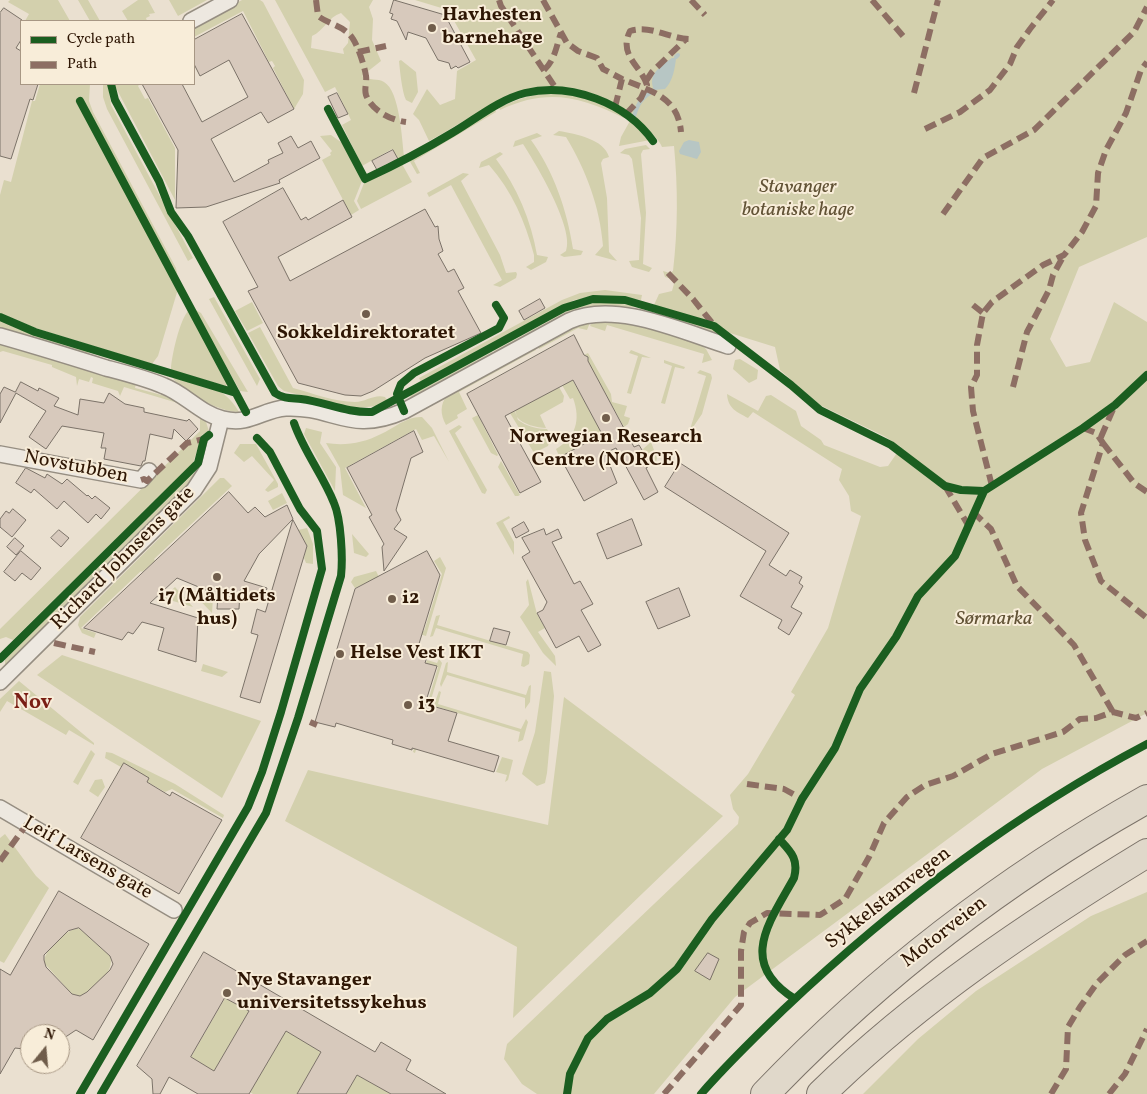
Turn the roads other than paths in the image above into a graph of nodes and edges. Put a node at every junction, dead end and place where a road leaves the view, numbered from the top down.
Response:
1 (230, 0) edge
2 (193, 20) edge
3 (0, 336) edge
4 (728, 346) dead end
5 (221, 419) junction
6 (0, 454) edge
7 (149, 471) dead end
8 (0, 682) edge
9 (1147, 799) edge
10 (0, 808) edge
11 (1147, 853) edge
12 (174, 910) dead end
13 (765, 1094) edge
14 (821, 1094) edge

1 - 2 street
3 - 5 street
4 - 5 street
5 - 8 street, Richard Johnsens gate
6 - 7 street, Novstubben
9 - 13 highway, Motorveien
10 - 12 street, Leif Larsens gate
11 - 14 highway

